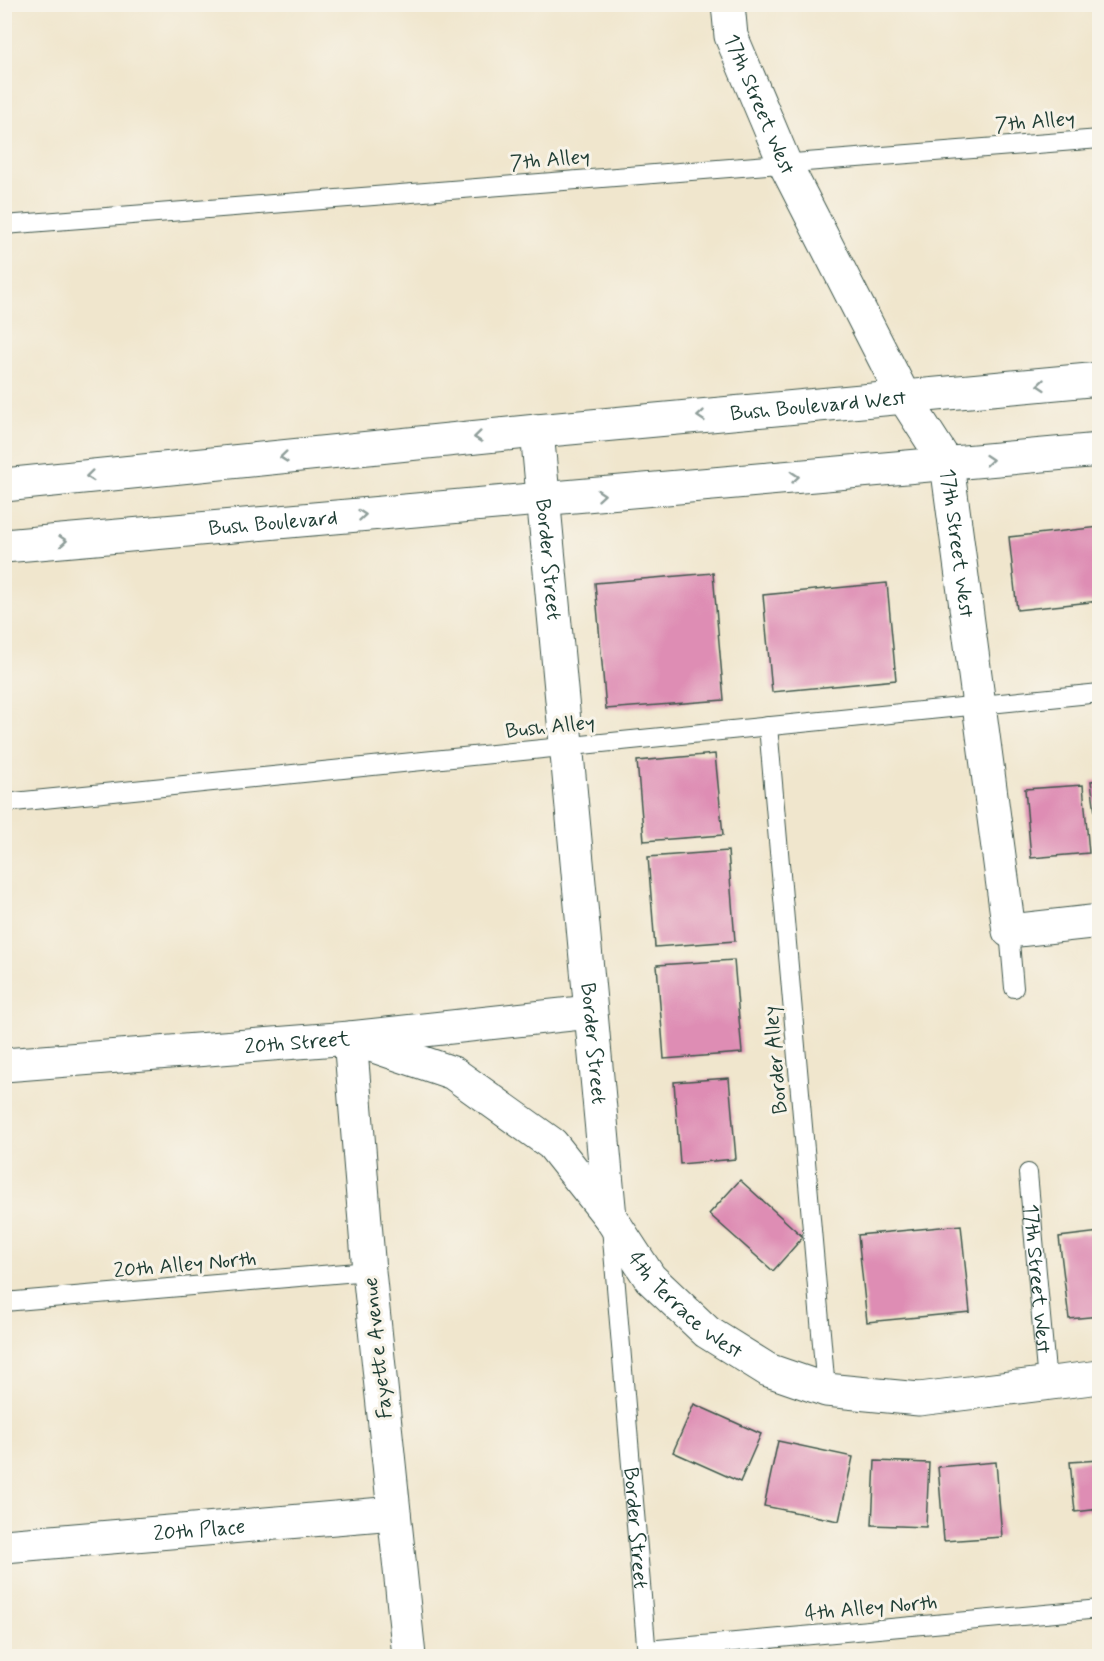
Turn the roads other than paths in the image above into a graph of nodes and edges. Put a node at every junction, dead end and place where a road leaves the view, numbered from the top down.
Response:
1 (728, 4) edge
2 (1100, 139) edge
3 (785, 164) junction
4 (4, 225) edge
5 (1100, 379) edge
6 (904, 397) junction
7 (537, 432) junction
8 (1100, 450) edge
9 (947, 464) junction
10 (4, 485) edge
11 (543, 500) junction
12 (4, 546) edge
13 (1100, 693) edge
14 (978, 705) junction
15 (768, 726) junction
16 (566, 747) junction
17 (4, 803) edge
18 (1100, 921) edge
19 (1009, 931) junction
20 (1014, 988) dead end
21 (590, 1012) junction
22 (350, 1038) junction
23 (4, 1065) edge
24 (1029, 1173) dead end
25 (610, 1217) junction
26 (369, 1272) junction
27 (4, 1302) edge
28 (1100, 1377) edge
29 (1047, 1383) junction
30 (826, 1390) junction
31 (394, 1513) junction
32 (4, 1546) edge
33 (1100, 1609) edge
34 (647, 1653) edge
35 (409, 1656) edge

1 - 3 street, 17th Street West
2 - 3 lane, 7th Alley
3 - 4 lane, 7th Alley
3 - 6 street, 17th Street West
5 -> 6 street, Bush Boulevard West
6 -> 7 street, Bush Boulevard West
6 - 9 street, 17th Street West
7 -> 10 street
7 - 11 street, Border Street
9 -> 8 street
11 -> 9 street
9 - 14 street, 17th Street West
12 -> 11 street, Bush Boulevard
11 - 16 street, Border Street
13 - 14 lane, Bush Alley
14 - 15 lane, Bush Alley
14 - 19 street, 17th Street West
15 - 16 lane, Bush Alley
15 - 30 lane, Border Alley
16 - 17 lane, Bush Alley
16 - 21 street, Border Street
18 - 19 street
19 - 20 lane, 17th Street West
21 - 22 street, 20th Street
21 - 25 street, Border Street
22 - 23 street, 20th Street
22 - 25 street, 4th Terrace West
22 - 26 street, Fayette Avenue
24 - 29 lane, 17th Street West
25 - 30 street, 4th Terrace West
25 - 34 lane, Border Street
26 - 27 lane, 20th Alley North
26 - 31 street, Fayette Avenue
28 - 29 street, 4th Terrace West
29 - 30 street, 4th Terrace West
31 - 32 street, 20th Place
31 - 35 street, Fayette Avenue
33 - 34 lane, 4th Alley North

